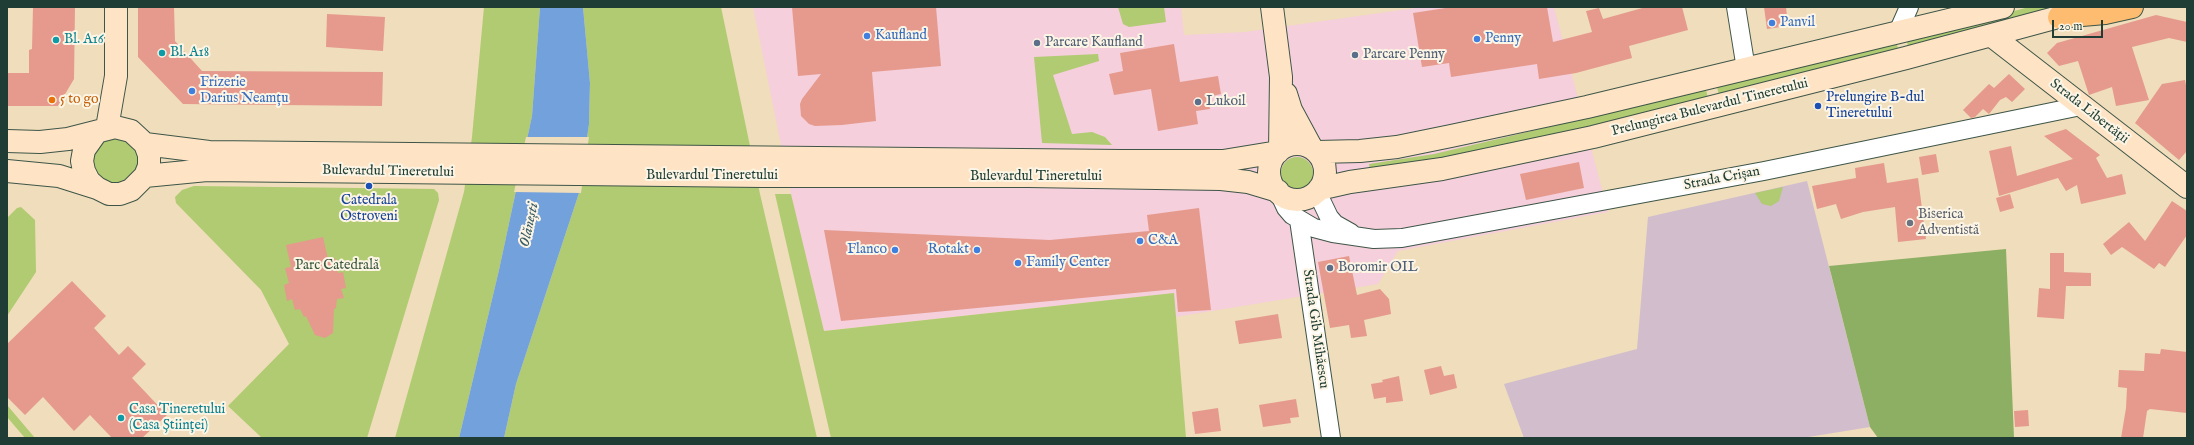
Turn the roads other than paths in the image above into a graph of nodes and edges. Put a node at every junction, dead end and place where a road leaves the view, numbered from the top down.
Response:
1 (116, 7) edge
2 (1272, 7) edge
3 (1736, 7) edge
4 (1909, 7) edge
5 (2003, 7) edge
6 (2096, 7) edge
7 (2132, 7) edge
8 (1962, 11) edge
9 (2049, 20) junction
10 (1898, 32) junction
11 (1992, 36) junction
12 (2019, 57) junction
13 (1746, 69) junction
14 (116, 76) junction
15 (1281, 77) junction
16 (2081, 106) junction
17 (102, 131) junction
18 (138, 137) junction
19 (7, 141) edge
20 (40, 142) junction
21 (7, 147) edge
22 (1314, 149) junction
23 (1279, 151) junction
24 (451, 163) junction
25 (762, 167) junction
26 (7, 171) edge
27 (145, 176) junction
28 (2187, 187) edge
29 (97, 188) junction
30 (1318, 191) junction
31 (1279, 192) junction
32 (1299, 220) junction
33 (1363, 237) junction
34 (1331, 438) edge

1 - 14 main road
2 - 15 main road
3 - 13 street
4 - 10 street
5 - 8 main road, Prelungirea Bulevardul Tineretului
6 - 9 main road, Prelungirea Bulevardul Tineretului
7 - 9 main road
8 - 10 main road, Prelungirea Bulevardul Tineretului
9 - 11 main road, Prelungirea Bulevardul Tineretului
9 - 12 main road
10 - 13 main road, Prelungirea Bulevardul Tineretului
11 - 12 main road, Strada Libertății
11 - 30 main road, Prelungirea Bulevardul Tineretului
12 - 16 main road, Strada Libertății
13 - 22 main road, Prelungirea Bulevardul Tineretului
14 - 17 main road
14 - 18 main road
15 - 22 main road
15 - 23 main road
16 - 28 main road, Strada Libertății
16 - 33 street, Strada Crișan
17 - 18 main road, Bulevardul Tineretului
17 - 20 main road, Bulevardul Tineretului
17 - 29 main road
18 - 24 main road, Bulevardul Tineretului
18 - 27 main road
19 - 20 main road, Bulevardul Tineretului
20 - 21 main road
22 - 23 main road, Bulevardul Tineretului
22 - 30 main road
23 - 25 main road, Bulevardul Tineretului
23 - 31 main road
24 - 25 main road, Bulevardul Tineretului
24 - 27 main road, Bulevardul Tineretului
25 - 31 main road, Bulevardul Tineretului
26 - 29 main road
27 - 29 main road
30 - 31 main road, Bulevardul Tineretului
30 - 33 street, Strada Crișan
31 - 32 street, Strada Crișan
32 - 33 street, Strada Crișan
32 - 34 street, Strada Gib Mihăescu

